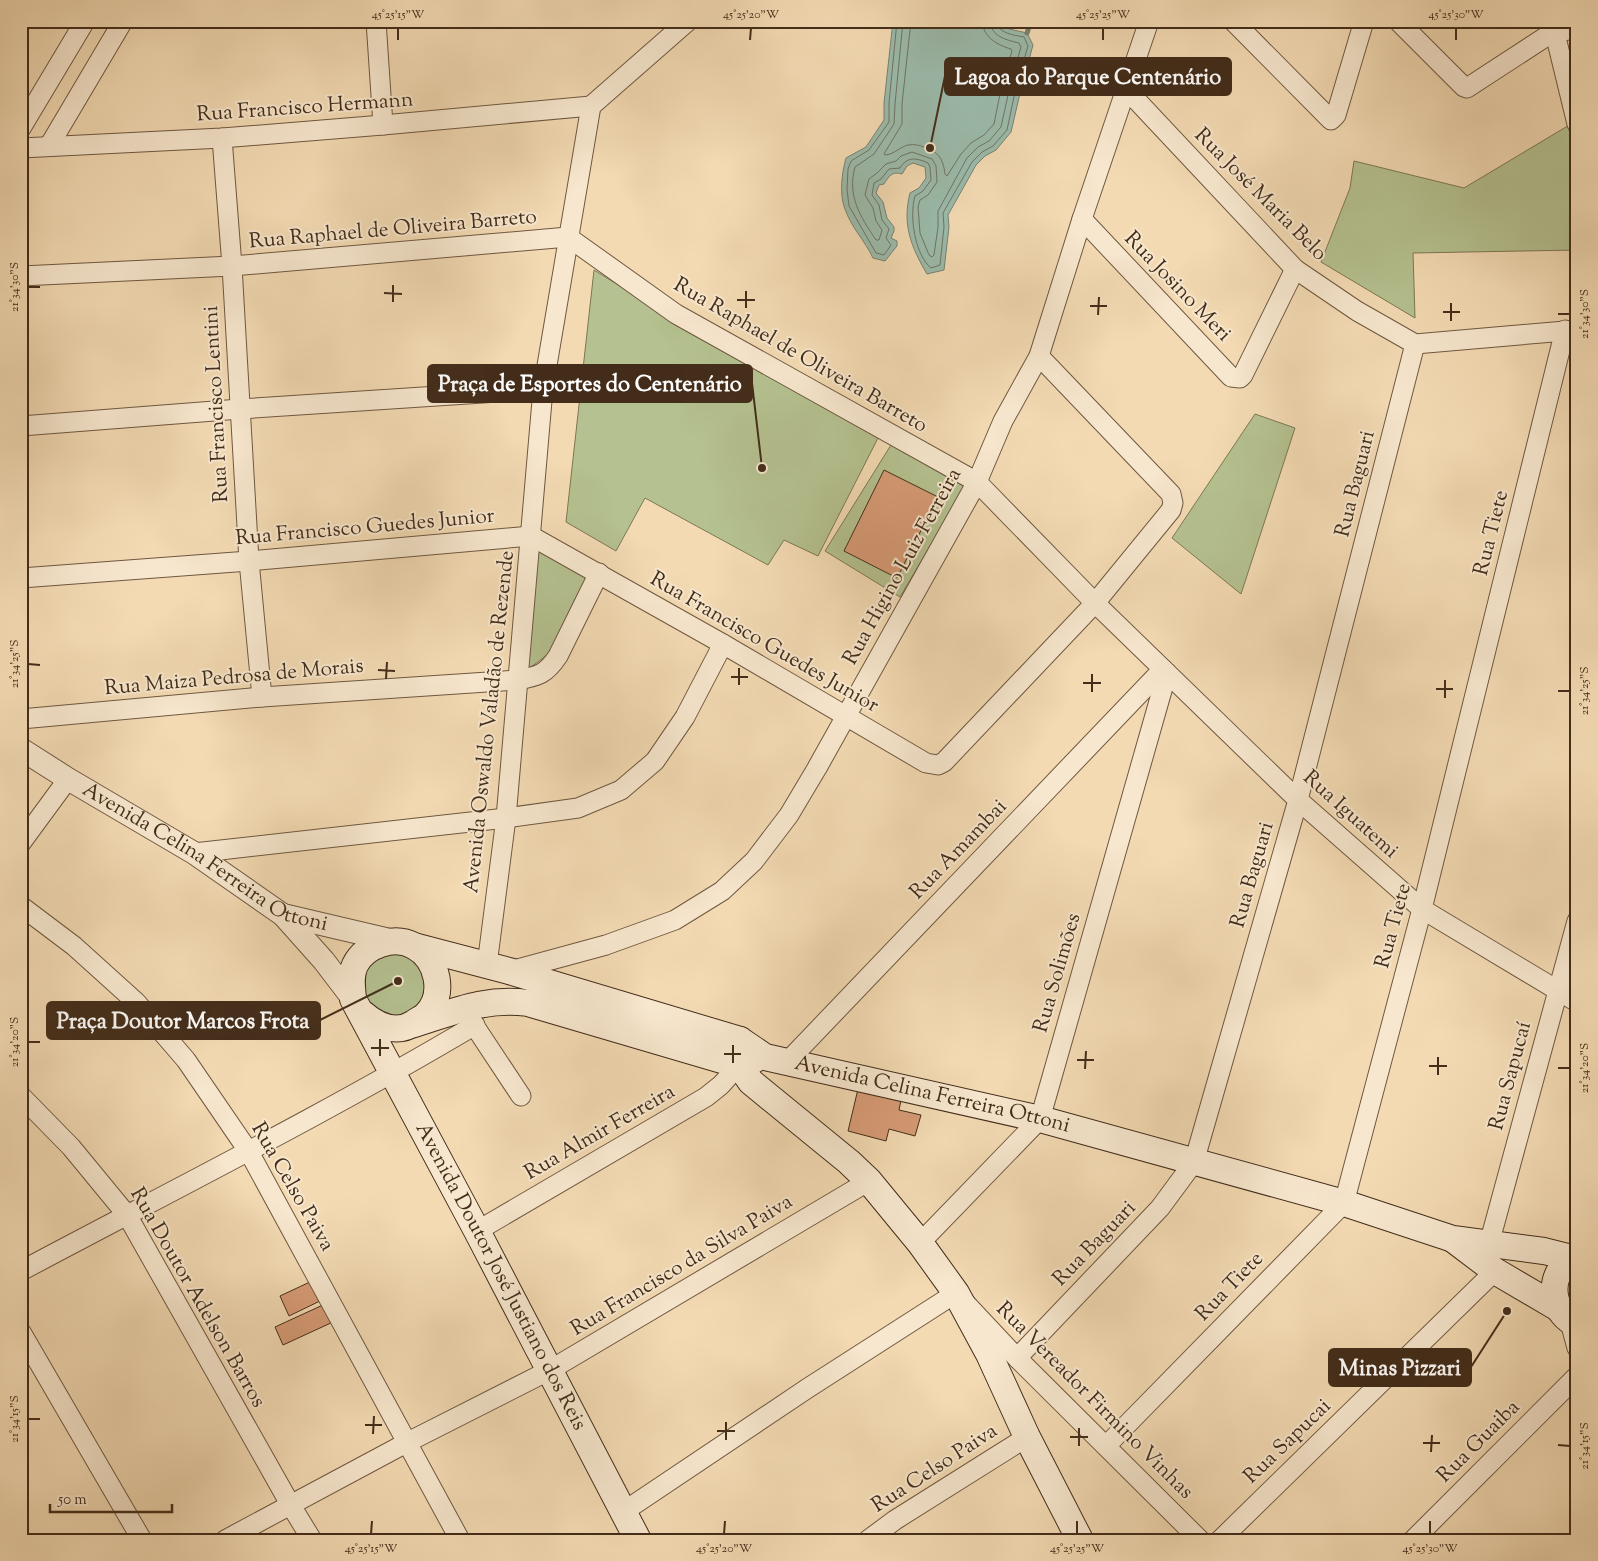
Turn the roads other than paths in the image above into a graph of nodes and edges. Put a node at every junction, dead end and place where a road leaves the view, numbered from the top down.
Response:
1 (85, 21) edge
2 (89, 21) edge
3 (123, 21) edge
4 (376, 21) edge
5 (688, 21) edge
6 (1149, 21) edge
7 (1233, 21) edge
8 (1364, 21) edge
9 (1398, 21) edge
10 (1553, 27) edge
11 (1577, 29) edge
12 (1126, 89) junction
13 (591, 106) junction
14 (1577, 124) edge
15 (383, 126) junction
16 (21, 128) edge
17 (222, 138) junction
18 (49, 146) junction
19 (21, 148) edge
20 (1082, 219) junction
21 (568, 237) junction
22 (232, 266) junction
23 (1295, 269) junction
24 (21, 276) edge
25 (1571, 330) edge
26 (1415, 344) junction
27 (1039, 356) junction
28 (543, 389) junction
29 (240, 409) junction
30 (21, 426) edge
31 (977, 482) junction
32 (531, 536) junction
33 (249, 561) junction
34 (599, 573) junction
35 (21, 578) edge
36 (1095, 603) junction
37 (723, 644) junction
38 (1165, 671) junction
39 (518, 680) junction
40 (262, 697) junction
41 (846, 716) junction
42 (21, 719) edge
43 (21, 749) edge
44 (68, 779) junction
45 (1298, 800) junction
46 (506, 818) junction
47 (21, 842) edge
48 (194, 853) junction
49 (21, 906) edge
50 (1422, 909) junction
51 (283, 915) junction
52 (1577, 921) edge
53 (406, 944) junction
54 (498, 968) junction
55 (1557, 991) junction
56 (1577, 1002) edge
57 (357, 1006) junction
58 (469, 1017) junction
59 (410, 1026) junction
60 (739, 1052) junction
61 (776, 1059) junction
62 (394, 1074) junction
63 (21, 1096) edge
64 (521, 1096) dead end
65 (1040, 1119) junction
66 (249, 1152) junction
67 (1194, 1162) junction
68 (869, 1182) junction
69 (1344, 1203) junction
70 (127, 1215) junction
71 (477, 1231) junction
72 (1453, 1239) junction
73 (920, 1244) junction
74 (1489, 1244) junction
75 (1575, 1257) edge
76 (21, 1271) edge
77 (1495, 1271) junction
78 (956, 1293) junction
79 (1568, 1318) edge
80 (21, 1332) edge
81 (1577, 1348) edge
82 (1017, 1358) junction
83 (550, 1370) junction
84 (1577, 1376) edge
85 (1027, 1437) junction
86 (408, 1442) junction
87 (1106, 1446) junction
88 (290, 1504) junction
89 (623, 1512) junction
90 (142, 1540) edge
91 (225, 1540) edge
92 (312, 1540) edge
93 (460, 1540) edge
94 (638, 1540) edge
95 (868, 1540) edge
96 (1080, 1540) edge
97 (1200, 1540) edge
98 (1220, 1540) edge
99 (1413, 1540) edge

1 - 2 street
1 - 16 street
3 - 18 street
4 - 15 street
5 - 13 street
6 - 12 street, Rua Higino Luiz Ferreira
7 - 8 street
9 - 10 street
10 - 11 street
10 - 14 street
12 - 20 street, Rua Higino Luiz Ferreira
12 - 23 street, Rua José Maria Belo
13 - 15 street, Rua Francisco Hermann
13 - 21 street, Avenida Oswaldo Valadão de Rezende
15 - 17 street, Rua Francisco Hermann
17 - 18 street, Rua Francisco Hermann
17 - 22 street, Rua Francisco Lentini
18 - 19 street, Rua Francisco Hermann
20 - 23 street, Rua Josino Meri
20 - 27 street, Rua Higino Luiz Ferreira
21 - 22 street, Rua Raphael de Oliveira Barreto
21 - 28 street, Avenida Oswaldo Valadão de Rezende
21 - 31 street, Rua Raphael de Oliveira Barreto
22 - 24 street, Rua Raphael de Oliveira Barreto
22 - 29 street, Rua Francisco Lentini
23 - 26 street, Rua José Maria Belo
25 - 26 street
25 - 50 street, Rua Tiete
26 - 45 street, Rua Baguari
27 - 31 street, Rua Higino Luiz Ferreira
27 - 36 street, Rua Francisco Guedes Junior
28 - 29 street
28 - 32 street, Avenida Oswaldo Valadão de Rezende
29 - 30 street
29 - 33 street, Rua Francisco Lentini
31 - 36 street, Rua Raphael de Oliveira Barreto
31 - 41 street, Rua Higino Luiz Ferreira
32 - 33 street, Rua Francisco Guedes Junior
32 - 34 street, Rua Francisco Guedes Junior
32 - 39 street, Avenida Oswaldo Valadão de Rezende
33 - 35 street, Rua Francisco Guedes Junior
33 - 40 street, Rua Francisco Lentini
34 - 37 street, Rua Francisco Guedes Junior
34 - 39 street, Rua Maiza Pedrosa de Morais
36 - 38 street, Rua Raphael de Oliveira Barreto
36 - 41 street, Rua Francisco Guedes Junior
37 - 41 street, Rua Francisco Guedes Junior
37 - 46 street
38 - 45 street, Rua Iguatemi
38 - 61 street, Rua Amambai
38 - 65 street, Rua Solimões
39 - 40 street, Rua Maiza Pedrosa de Morais
39 - 46 street, Avenida Oswaldo Valadão de Rezende
40 - 42 street, Rua Maiza Pedrosa de Morais
41 - 54 street, Rua Higino Luiz Ferreira
43 - 44 street, Avenida Celina Ferreira Ottoni
44 - 47 street
44 - 48 street, Avenida Celina Ferreira Ottoni
45 - 50 street, Rua Iguatemi
45 - 67 street, Rua Baguari
46 - 48 street
46 - 54 street, Avenida Oswaldo Valadão de Rezende
48 - 51 street, Avenida Celina Ferreira Ottoni
49 - 66 street, Rua Celso Paiva
50 - 55 street, Rua Iguatemi
50 - 69 street, Rua Tiete
51 - 53 street, Avenida Celina Ferreira Ottoni
51 - 57 street, Avenida Doutor José Justiano dos Reis
52 - 55 street, Rua Sapucaí
53 - 54 main road, Avenida Celina Ferreira Ottoni
53 - 57 main road
53 - 59 main road
54 - 60 main road, Avenida Celina Ferreira Ottoni
55 - 56 street, Rua Iguatemi
55 - 74 street, Rua Sapucaí
57 - 59 main road
57 - 62 main road, Avenida Doutor José Justiano dos Reis
58 - 59 main road
58 - 60 main road
58 - 62 street
58 - 64 street
60 - 61 main road, Avenida Celina Ferreira Ottoni
60 - 68 main road
60 - 71 street, Rua Almir Ferreira
61 - 65 main road, Avenida Celina Ferreira Ottoni
62 - 66 street
62 - 71 main road, Avenida Doutor José Justiano dos Reis
63 - 70 street, Rua Doutor Adelson Barros
65 - 67 main road, Avenida Celina Ferreira Ottoni
65 - 73 street, Rua Solimões
66 - 70 street
66 - 86 street, Rua Celso Paiva
67 - 69 main road, Avenida Celina Ferreira Ottoni
67 - 82 street, Rua Baguari
68 - 73 main road
68 - 83 street, Rua Francisco da Silva Paiva
69 - 72 main road, Avenida Celina Ferreira Ottoni
69 - 87 street, Rua Tiete
70 - 76 street
70 - 88 street, Rua Doutor Adelson Barros
71 - 83 main road, Avenida Doutor José Justiano dos Reis
72 - 74 main road, Avenida Celina Ferreira Ottoni
72 - 77 main road, Avenida Celina Ferreira Ottoni
73 - 78 main road
74 - 75 main road, Avenida Celina Ferreira Ottoni
75 - 79 main road, Avenida Celina Ferreira Ottoni
77 - 79 main road, Avenida Celina Ferreira Ottoni
77 - 98 street, Rua Sapucai
78 - 82 street, Rua Vereador Firmino Vinhas
78 - 85 main road
78 - 89 street
79 - 81 street
80 - 90 street
82 - 87 street, Rua Vereador Firmino Vinhas
83 - 86 street, Rua Francisco da Silva Paiva
83 - 89 main road, Avenida Doutor José Justiano dos Reis
84 - 99 street, Rua Guaiba
85 - 95 street, Rua Celso Paiva
85 - 96 main road
86 - 88 street, Rua Francisco da Silva Paiva
86 - 93 street, Rua Celso Paiva
87 - 97 street, Rua Vereador Firmino Vinhas
88 - 91 street, Rua Francisco da Silva Paiva
88 - 92 street, Rua Doutor Adelson Barros
89 - 94 main road, Avenida Doutor José Justiano dos Reis

